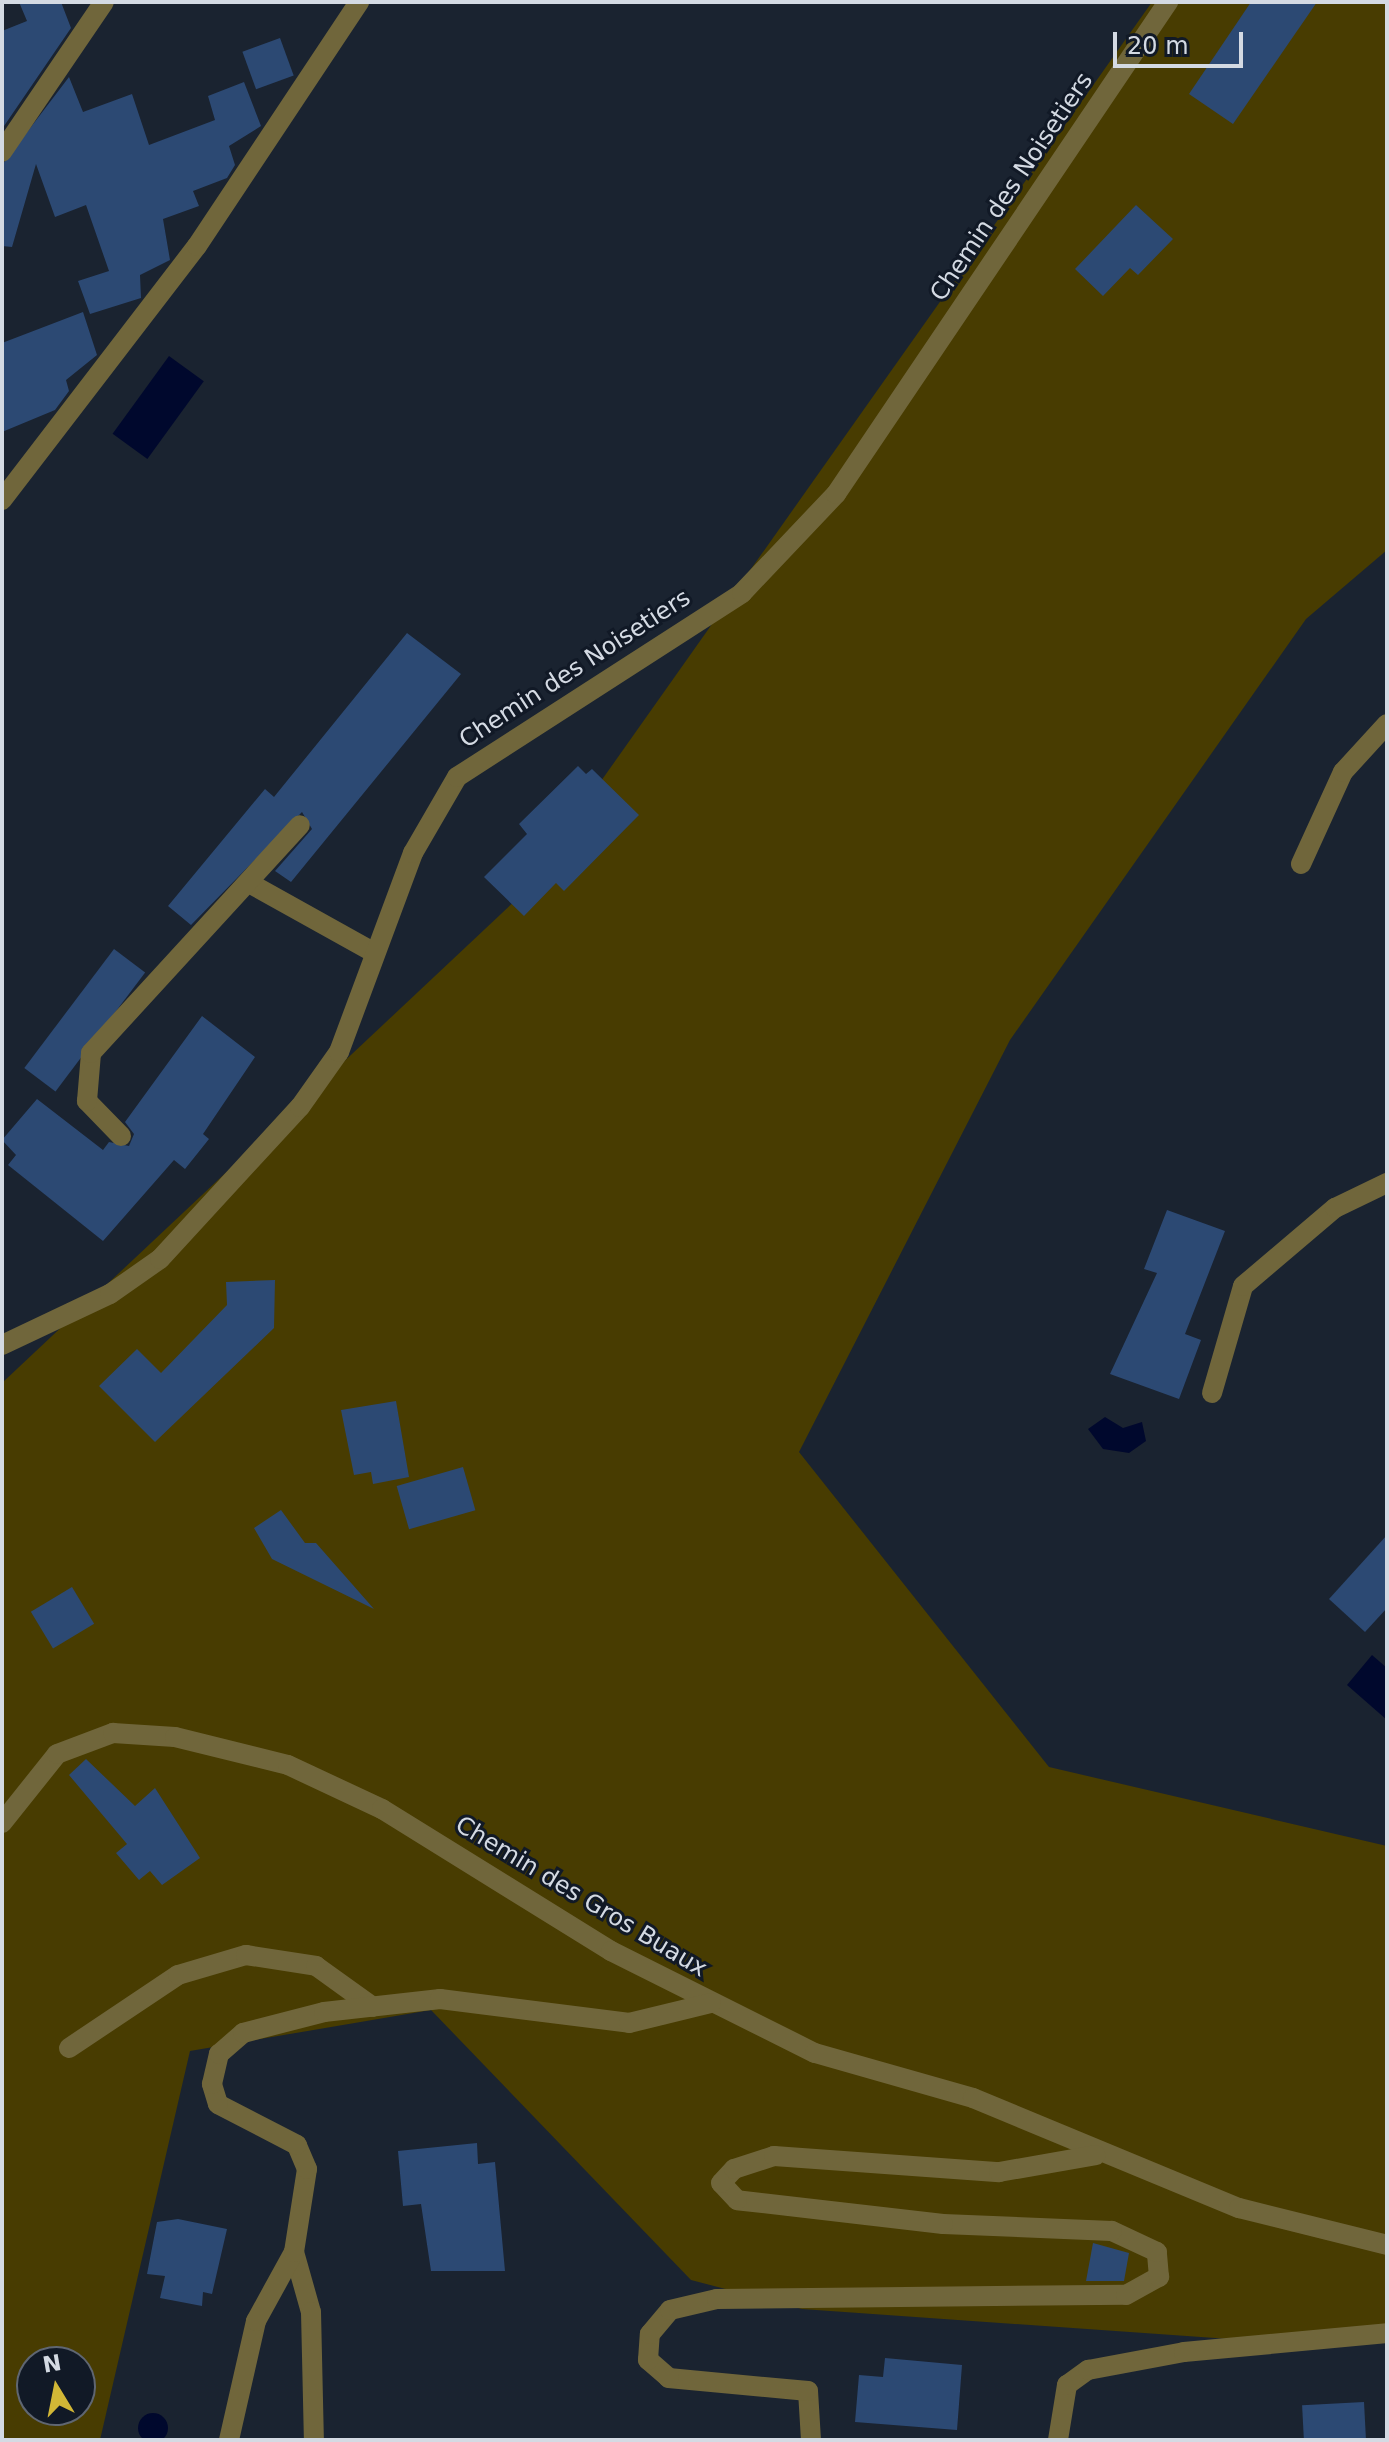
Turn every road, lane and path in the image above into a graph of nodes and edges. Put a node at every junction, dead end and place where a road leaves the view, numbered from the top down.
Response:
1 (104, 2) edge
2 (359, 2) edge
3 (1168, 2) edge
4 (2, 152) edge
5 (2, 500) edge
6 (1387, 724) edge
7 (300, 825) dead end
8 (1301, 864) dead end
9 (249, 883) junction
10 (375, 953) junction
11 (121, 1136) dead end
12 (1387, 1183) edge
13 (2, 1345) edge
14 (1212, 1393) dead end
15 (2, 1823) edge
16 (711, 2003) junction
17 (373, 2007) junction
18 (69, 2048) dead end
19 (1096, 2155) junction
20 (1387, 2245) edge
21 (294, 2252) junction
22 (1387, 2333) edge
23 (229, 2440) edge
24 (314, 2440) edge
25 (811, 2440) edge
26 (1058, 2440) edge

1 - 4 street
2 - 5 street
3 - 10 street, Chemin des Noisetiers
6 - 8 street
7 - 9 street
9 - 10 street
9 - 11 street
10 - 13 street, Chemin des Noisetiers
12 - 14 street
15 - 16 street, Chemin des Gros Buaux
16 - 17 street
16 - 19 street, Chemin des Gros Buaux
17 - 18 street
17 - 21 street
19 - 20 street, Chemin des Gros Buaux
19 - 25 street
21 - 23 street
21 - 24 street
22 - 26 street

